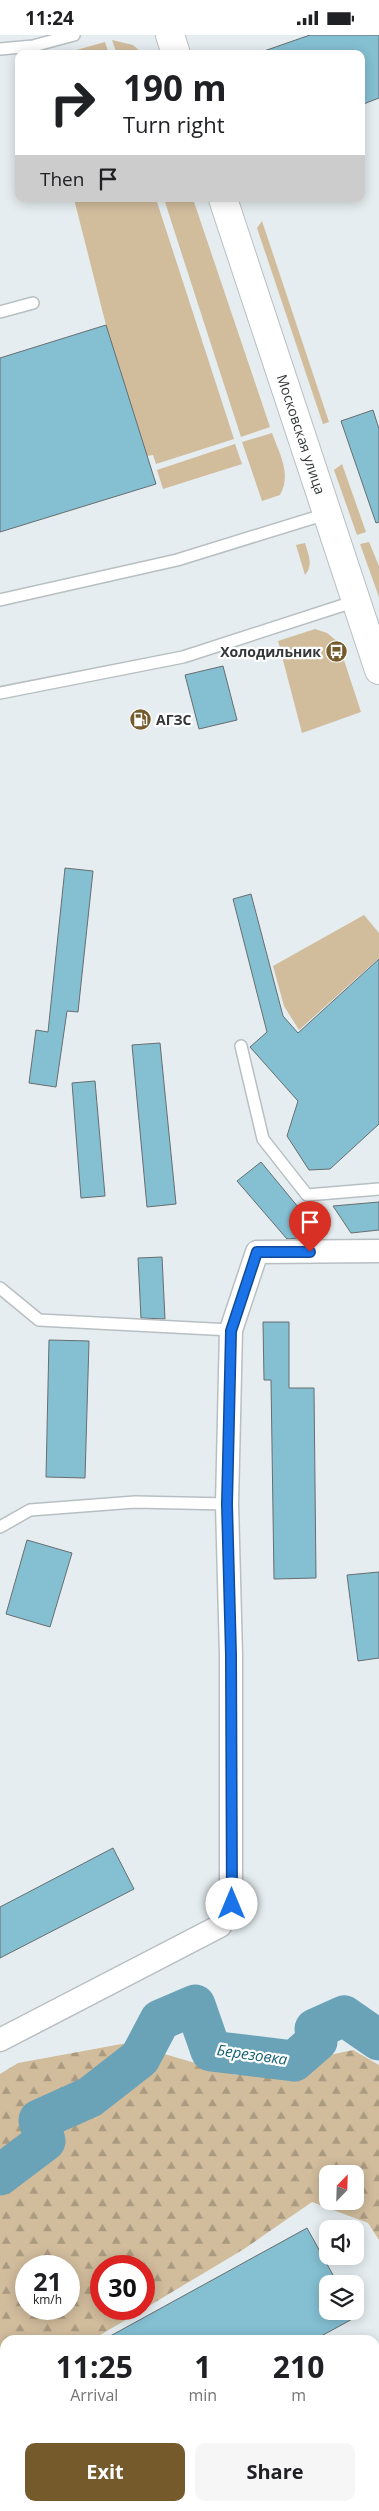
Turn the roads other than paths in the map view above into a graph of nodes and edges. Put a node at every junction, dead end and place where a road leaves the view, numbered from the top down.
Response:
1 (74, 35) edge
2 (170, 35) edge
3 (0, 49) edge
4 (175, 50) edge
5 (224, 202) edge
6 (33, 303) dead end
7 (0, 312) edge
8 (326, 514) junction
9 (0, 600) edge
10 (356, 601) junction
11 (379, 670) edge
12 (0, 693) edge
13 (241, 1046) dead end
14 (379, 1189) edge
15 (379, 1251) edge
16 (0, 1288) edge
17 (231, 1331) junction
18 (227, 1504) junction
19 (0, 1527) edge
20 (0, 2040) edge

1 - 3 lane
2 - 4 main road
5 - 8 main road, Московская улица
6 - 7 lane
8 - 9 lane
8 - 10 main road, Московская улица
10 - 11 main road, Московская улица
10 - 12 lane
13 - 14 lane
15 - 17 street
16 - 17 lane
17 - 18 street
18 - 19 lane
18 - 20 street

